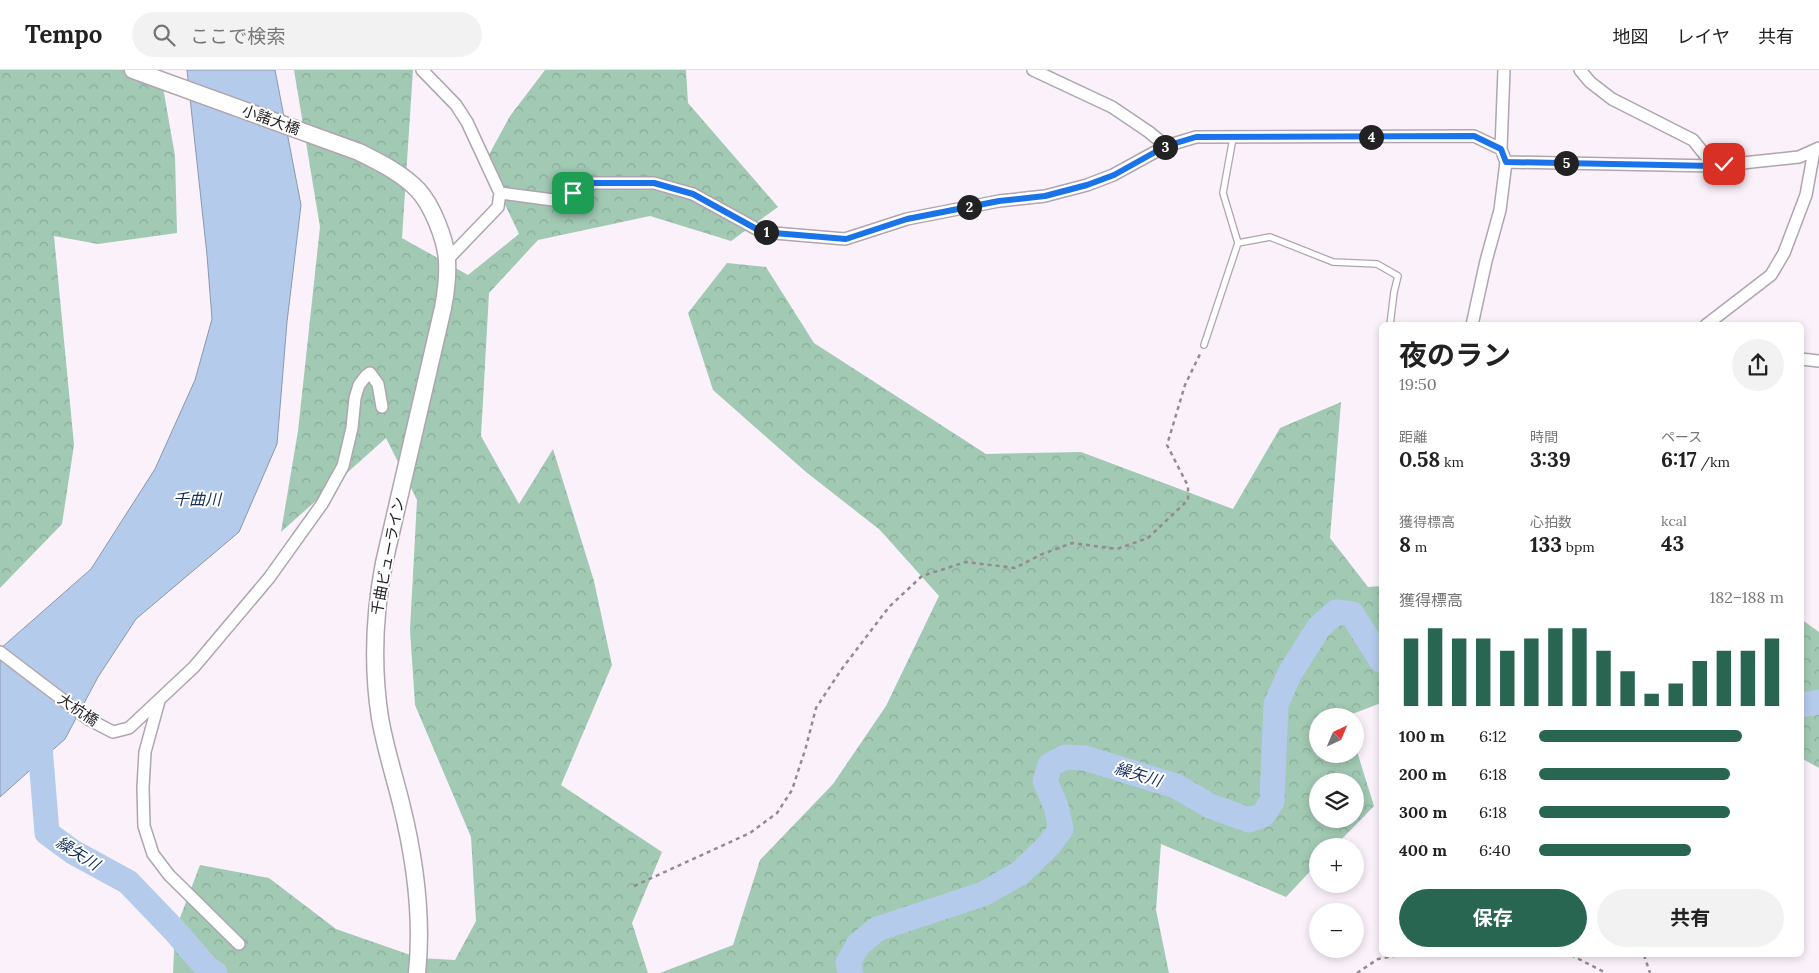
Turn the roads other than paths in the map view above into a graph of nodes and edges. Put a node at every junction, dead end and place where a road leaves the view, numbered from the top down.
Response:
1 (133, 70) edge
2 (422, 70) edge
3 (1033, 70) edge
4 (1504, 70) edge
5 (1580, 70) edge
6 (1233, 138) junction
7 (1166, 146) junction
8 (1501, 149) junction
9 (1816, 149) edge
10 (1506, 162) junction
11 (1714, 166) junction
12 (405, 178) joint
13 (500, 194) junction
14 (1238, 243) junction
15 (447, 260) junction
16 (1390, 322) edge
17 (1473, 322) edge
18 (1710, 322) edge
19 (1204, 346) road end
20 (1804, 359) edge
21 (1819, 361) edge
22 (382, 407) dead end
23 (0, 652) edge
24 (159, 701) junction
25 (238, 944) dead end
26 (417, 973) edge

1 - 12 street, 小諸大橋
2 - 13 street
3 - 7 street
4 - 8 street
5 - 11 street
6 - 7 street
6 - 8 street
6 - 14 lane
7 - 13 street
8 - 10 street
9 - 11 street
9 - 18 street
10 - 11 street
10 - 17 street
12 - 15 street, 千曲ビューライン
13 - 15 street
14 - 16 lane
14 - 19 lane
15 - 26 street, 千曲ビューライン
20 - 21 street
22 - 24 street, 大杭橋
23 - 24 street, 大杭橋
24 - 25 street

